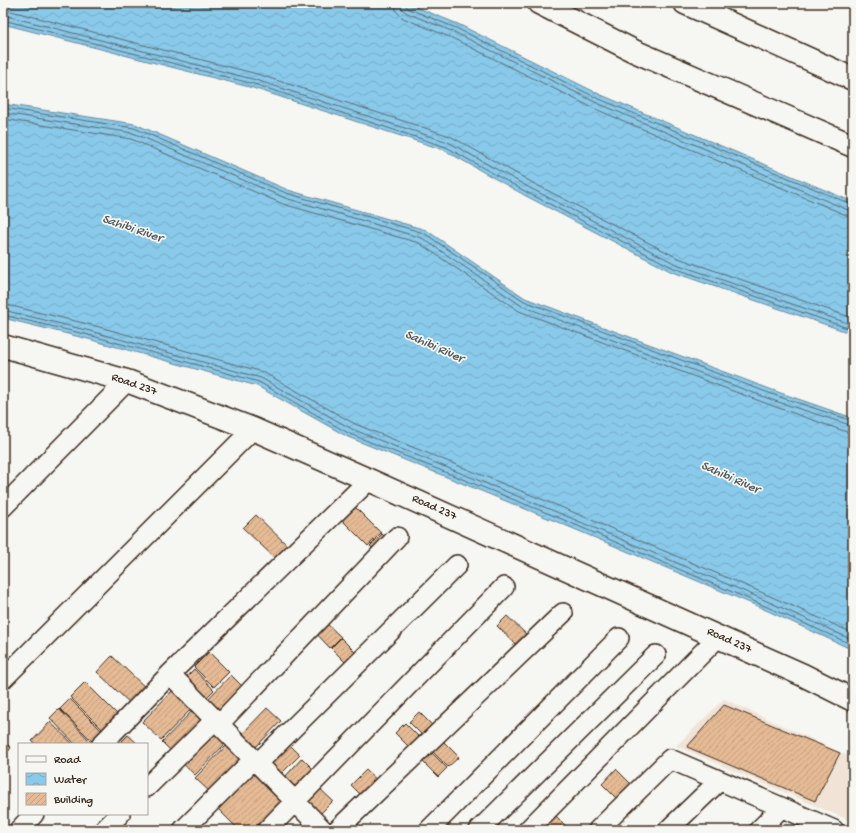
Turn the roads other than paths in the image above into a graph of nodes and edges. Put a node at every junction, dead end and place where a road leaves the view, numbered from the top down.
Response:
1 (539, 3) edge
2 (685, 3) edge
3 (710, 7) edge
4 (853, 79) edge
5 (853, 146) edge
6 (3, 346) edge
7 (127, 381) junction
8 (254, 429) junction
9 (369, 480) junction
10 (3, 507) edge
11 (397, 537) dead end
12 (457, 565) dead end
13 (504, 587) dead end
14 (563, 613) dead end
15 (718, 637) junction
16 (619, 638) dead end
17 (656, 655) dead end
18 (170, 674) junction
19 (3, 679) edge
20 (853, 700) edge
21 (217, 722) junction
22 (103, 743) edge
23 (256, 761) junction
24 (719, 781) junction
25 (148, 786) edge
26 (296, 801) junction
27 (781, 808) junction
28 (33, 815) edge
29 (119, 815) edge
30 (19, 830) edge
31 (104, 830) edge
32 (184, 830) edge
33 (267, 830) edge
34 (323, 830) edge
35 (337, 830) edge
36 (429, 830) edge
37 (479, 830) edge
38 (528, 830) edge
39 (598, 830) edge
40 (668, 830) edge
41 (759, 830) edge
42 (834, 830) edge

1 - 5 street
2 - 3 street
3 - 4 street
6 - 7 street, Road 237
7 - 8 street, Road 237
7 - 10 street
8 - 9 street, Road 237
8 - 19 street
9 - 15 street, Road 237
9 - 18 street
11 - 21 street
12 - 23 street
13 - 26 street
14 - 35 street
15 - 20 street, Road 237
15 - 38 street
16 - 36 street
17 - 37 street
18 - 21 street
18 - 22 street
21 - 23 street
21 - 25 street
23 - 26 street
23 - 32 street
24 - 27 street
24 - 39 street
24 - 40 street
26 - 33 street
26 - 34 street
27 - 41 street
27 - 42 street
28 - 30 street
29 - 31 street

